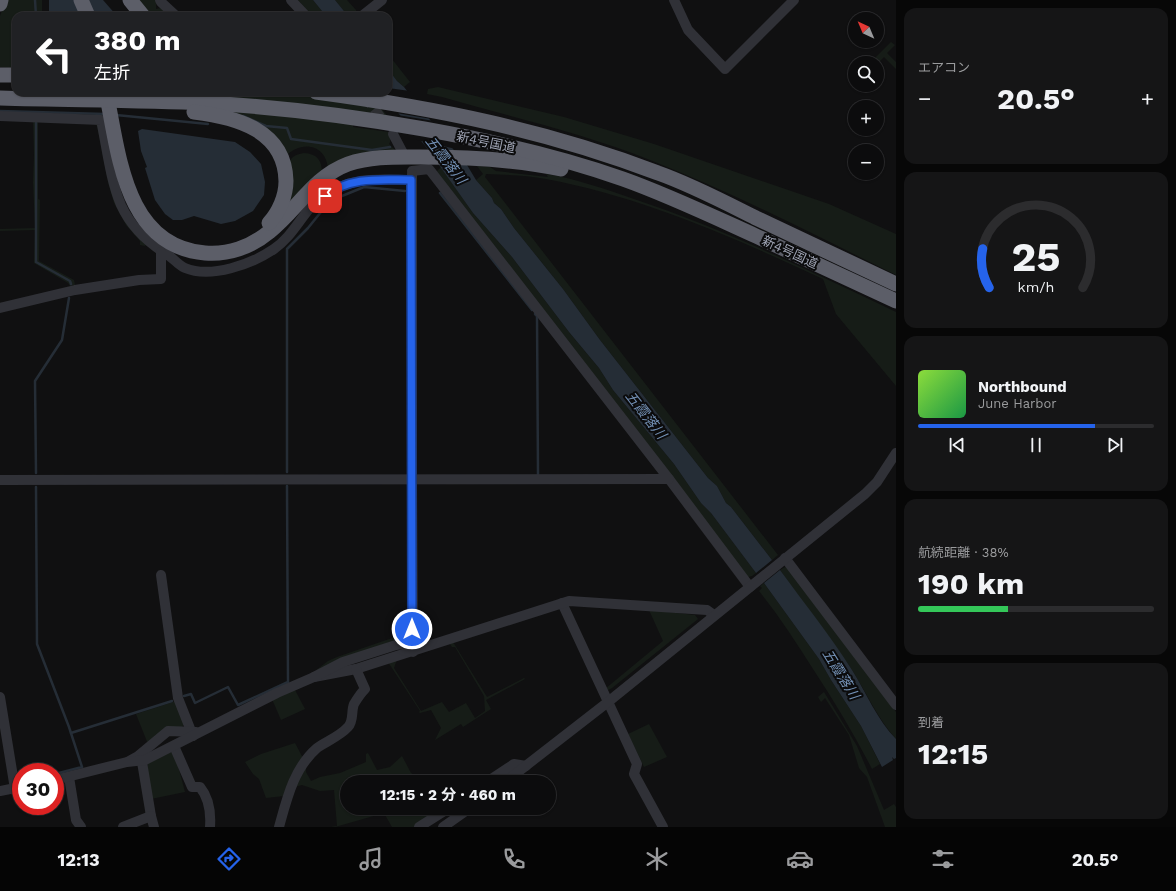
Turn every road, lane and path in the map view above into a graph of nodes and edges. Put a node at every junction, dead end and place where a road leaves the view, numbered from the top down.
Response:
1 (1, 0) edge
2 (82, 0) edge
3 (89, 0) edge
4 (130, 0) edge
5 (160, 0) edge
6 (291, 0) edge
7 (382, 0) edge
8 (674, 0) edge
9 (794, 0) edge
10 (0, 4) edge
11 (86, 12) edge
12 (94, 12) edge
13 (140, 12) edge
14 (172, 12) edge
15 (302, 12) edge
16 (367, 12) edge
17 (0, 75) edge
18 (12, 76) edge
19 (107, 96) edge
20 (115, 96) edge
21 (346, 96) edge
22 (358, 96) edge
23 (0, 99) edge
24 (376, 100) junction
25 (0, 116) edge
26 (394, 129) junction
27 (403, 153) dead end
28 (413, 168) junction
29 (704, 212) junction
30 (185, 245) junction
31 (161, 252) junction
32 (896, 284) edge
33 (896, 301) edge
34 (0, 308) edge
35 (896, 453) edge
36 (412, 479) junction
37 (669, 479) junction
38 (0, 480) edge
39 (782, 560) junction
40 (162, 575) dead end
41 (753, 584) junction
42 (562, 603) junction
43 (714, 615) junction
44 (413, 648) junction
45 (356, 669) junction
46 (314, 677) junction
47 (0, 697) edge
48 (608, 702) junction
49 (896, 705) edge
50 (192, 734) junction
51 (174, 746) junction
52 (142, 757) junction
53 (13, 763) edge
54 (526, 766) junction
55 (498, 775) edge
56 (514, 775) edge
57 (69, 777) junction
58 (64, 778) edge
59 (12, 789) edge
60 (0, 792) edge
61 (438, 815) edge
62 (460, 815) edge
63 (150, 816) junction
64 (81, 827) edge
65 (124, 827) edge
66 (154, 827) edge
67 (210, 827) edge
68 (279, 827) edge
69 (419, 827) edge
70 (443, 827) edge
71 (663, 827) edge

1 - 10 highway
2 - 11 highway
3 - 12 highway
4 - 13 highway
5 - 14 street
6 - 15 street
7 - 16 street
8 - 9 street
17 - 18 highway
19 - 30 highway
20 - 30 highway
21 - 24 highway, 新4号国道
22 - 24 highway
23 - 26 highway, 新4号国道
23 - 30 highway
24 - 32 highway, 新4号国道
25 - 31 street
26 - 27 street
26 - 29 highway, 新4号国道
28 - 29 highway
28 - 30 highway
28 - 31 street
28 - 36 street
28 - 37 street
29 - 33 highway, 新4号国道
31 - 34 street
35 - 39 street
36 - 37 street
36 - 38 street
36 - 44 street
37 - 41 street
39 - 41 street
39 - 49 street
40 - 50 street
41 - 43 street
42 - 43 street
42 - 44 street
42 - 48 street
43 - 48 street
44 - 45 street
44 - 46 street
45 - 46 street
45 - 68 street
46 - 50 street
47 - 53 street
48 - 54 street
48 - 71 street
50 - 51 street
50 - 52 street
51 - 52 street
51 - 67 street
52 - 57 street
52 - 63 street
54 - 55 street
54 - 56 street
57 - 58 street
57 - 64 street
59 - 60 street
61 - 69 street
62 - 70 street
63 - 65 street
63 - 66 street

